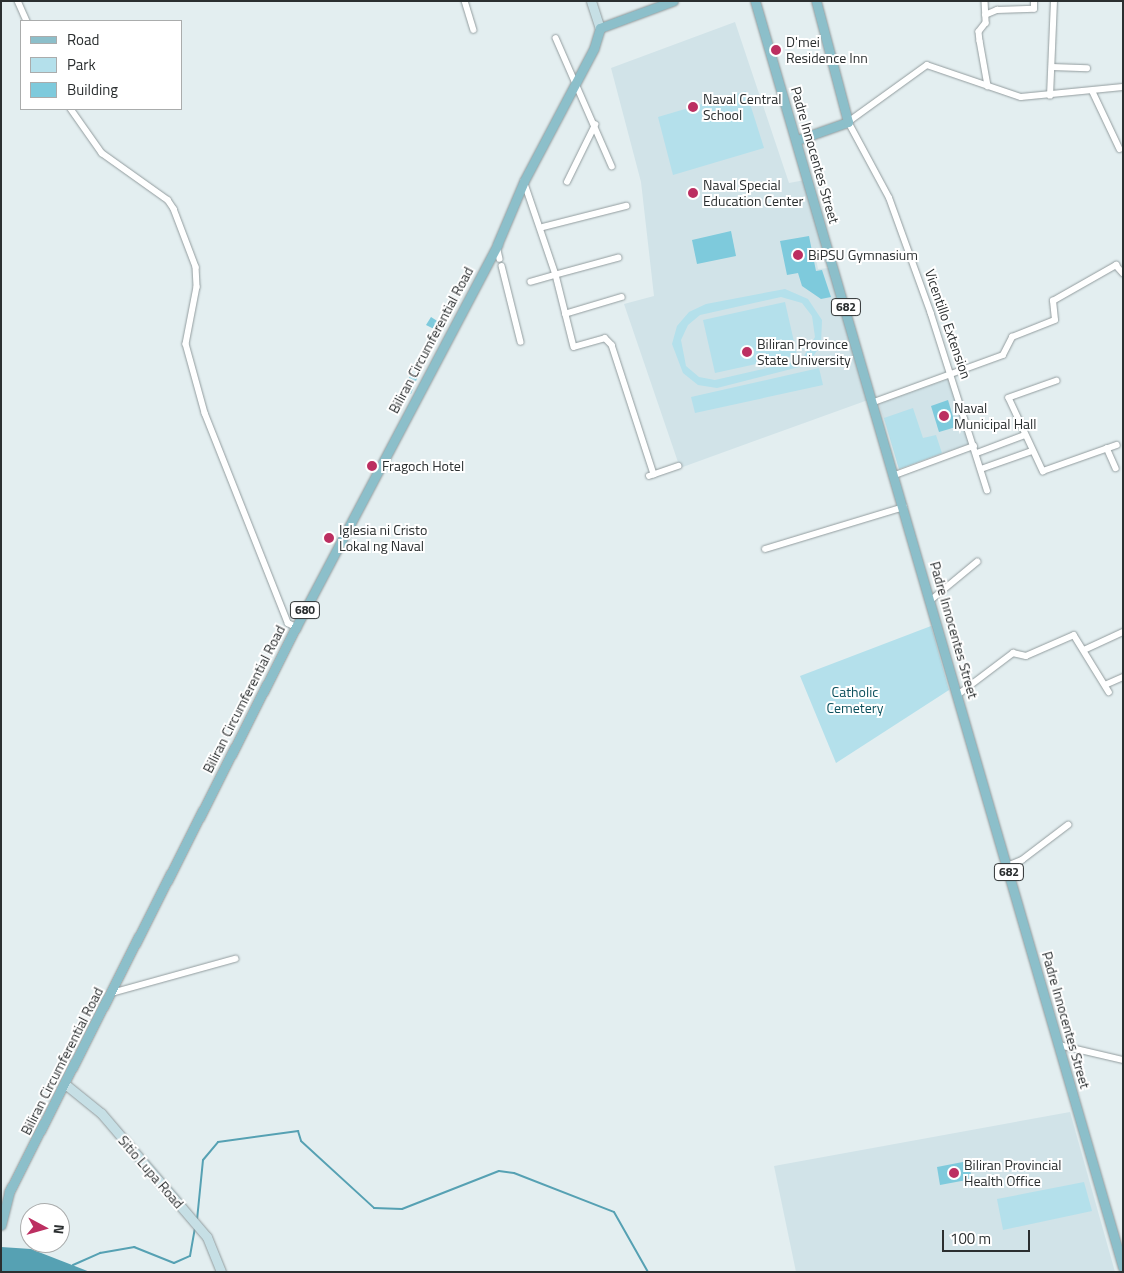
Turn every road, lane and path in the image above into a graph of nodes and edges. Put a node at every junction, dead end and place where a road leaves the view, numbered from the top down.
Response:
1 (18, 1) edge
2 (465, 1) edge
3 (591, 1) edge
4 (673, 1) edge
5 (756, 1) edge
6 (816, 1) edge
7 (985, 1) edge
8 (1034, 1) edge
9 (1054, 1) edge
10 (661, 3) edge
11 (985, 14) junction
12 (27, 20) edge
13 (600, 28) junction
14 (474, 30) dead end
15 (556, 38) dead end
16 (1052, 67) junction
17 (1087, 68) dead end
18 (576, 86) junction
19 (988, 86) junction
20 (1123, 87) edge
21 (1093, 92) junction
22 (1050, 96) junction
23 (72, 110) edge
24 (848, 122) junction
25 (596, 125) junction
26 (797, 140) junction
27 (1120, 149) dead end
28 (612, 166) dead end
29 (524, 181) junction
30 (567, 182) dead end
31 (626, 206) dead end
32 (542, 227) junction
33 (497, 245) junction
34 (500, 258) dead end
35 (619, 258) dead end
36 (502, 266) dead end
37 (1123, 273) edge
38 (556, 275) junction
39 (531, 282) dead end
40 (622, 297) dead end
41 (565, 314) junction
42 (521, 342) dead end
43 (952, 375) junction
44 (1057, 381) dead end
45 (874, 402) junction
46 (1025, 435) junction
47 (1117, 445) dead end
48 (974, 446) junction
49 (1107, 448) junction
50 (1032, 451) junction
51 (976, 453) junction
52 (678, 466) dead end
53 (1116, 468) dead end
54 (981, 469) junction
55 (895, 475) junction
56 (987, 491) dead end
57 (904, 507) junction
58 (765, 549) dead end
59 (977, 562) dead end
60 (932, 600) junction
61 (296, 627) junction
62 (1123, 632) edge
63 (1084, 650) junction
64 (1123, 677) edge
65 (1105, 684) junction
66 (1109, 692) dead end
67 (959, 694) junction
68 (1068, 825) dead end
69 (1007, 866) junction
70 (235, 959) dead end
71 (112, 993) junction
72 (1059, 1045) junction
73 (1123, 1060) edge
74 (65, 1084) junction
75 (1, 1225) edge
76 (1123, 1268) edge
77 (221, 1272) edge

1 - 12 street
2 - 14 street
3 - 13 street
4 - 10 main road
5 - 26 main road, Padre Innocentes Street / 682
6 - 24 main road, Vicentillo Extension
7 - 11 street
8 - 11 street
9 - 16 street
10 - 13 main road
11 - 19 street
13 - 18 main road, Biliran Circumferential Road / 680
15 - 18 street
16 - 17 street
16 - 22 street
18 - 25 street
18 - 29 main road, Biliran Circumferential Road / 680
19 - 22 street
19 - 24 street
20 - 21 street
21 - 22 street
21 - 27 street
23 - 61 street
24 - 26 main road
24 - 43 street, Vicentillo Extension
25 - 28 street
25 - 30 street
26 - 45 main road, Padre Innocentes Street / 682
29 - 32 street
29 - 33 main road, Biliran Circumferential Road / 680
31 - 32 street
32 - 38 street
33 - 34 street
33 - 61 main road, Biliran Circumferential Road / 680
35 - 38 street
36 - 42 street
37 - 43 street
38 - 39 street
38 - 41 street
40 - 41 street
41 - 52 street
43 - 45 street
43 - 48 street, Vicentillo Extension
44 - 46 street
45 - 55 main road, Padre Innocentes Street / 682
46 - 50 street
46 - 51 street
47 - 49 street
48 - 51 street, Vicentillo Extension
48 - 55 street
49 - 50 street
49 - 53 street
50 - 54 street
51 - 54 street, Vicentillo Extension
54 - 56 street, Vicentillo Extension
55 - 57 main road, Padre Innocentes Street / 682
57 - 58 street
57 - 60 main road, Padre Innocentes Street / 682
59 - 60 street
60 - 67 main road, Padre Innocentes Street / 682
61 - 71 main road, Biliran Circumferential Road / 680
62 - 63 street
63 - 65 street
63 - 67 street
64 - 65 street
65 - 66 street
67 - 69 main road, Padre Innocentes Street / 682
68 - 69 street
69 - 72 main road, Padre Innocentes Street / 682
70 - 71 street
71 - 74 main road, Biliran Circumferential Road / 680
72 - 73 street
72 - 76 main road, Padre Innocentes Street / 682
74 - 75 main road, Biliran Circumferential Road / 680
74 - 77 street, Sitio Lupa Road

